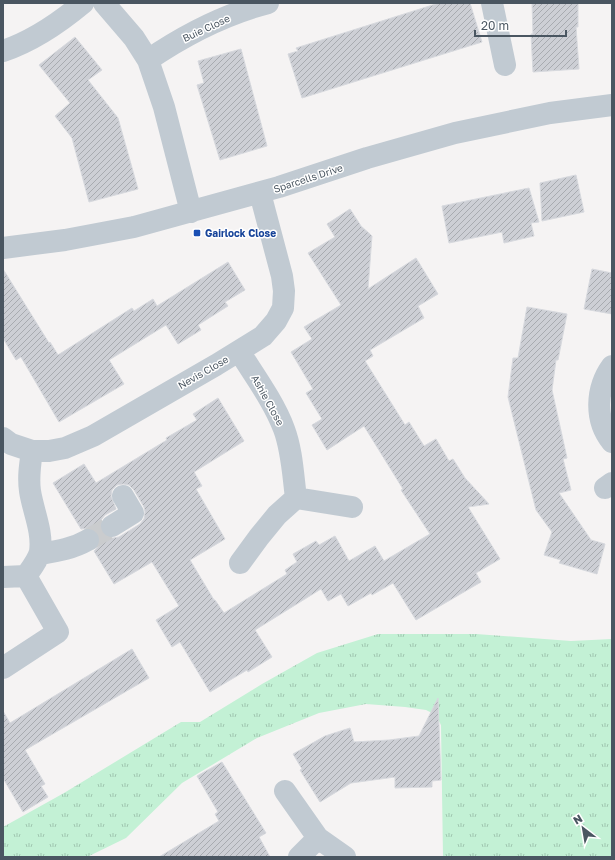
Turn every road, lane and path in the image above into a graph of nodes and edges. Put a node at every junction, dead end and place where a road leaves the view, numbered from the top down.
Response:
1 (83, 3) edge
2 (104, 3) edge
3 (268, 3) edge
4 (492, 3) edge
5 (3, 51) edge
6 (148, 60) junction
7 (504, 65) dead end
8 (612, 105) edge
9 (260, 193) junction
10 (191, 212) junction
11 (3, 248) edge
12 (239, 351) junction
13 (612, 366) edge
14 (3, 438) edge
15 (612, 442) edge
16 (32, 451) junction
17 (123, 496) dead end
18 (296, 498) junction
19 (352, 507) dead end
20 (112, 526) tunnel mouth
21 (88, 540) tunnel mouth
22 (40, 554) junction
23 (240, 563) dead end
24 (26, 576) junction
25 (3, 577) edge
26 (3, 668) edge
27 (285, 792) dead end
28 (318, 838) junction
29 (299, 857) edge
30 (345, 857) edge

1 - 5 street
2 - 6 street
3 - 6 street, Buie Close
4 - 7 street
6 - 10 street
8 - 9 street, Sparcells Drive
9 - 10 street, Sparcells Drive
9 - 12 street, Nevis Close
10 - 11 street, Sparcells Drive
12 - 16 street, Nevis Close
12 - 18 street, Ashie Close
13 - 15 street
14 - 16 street, Nevis Close
16 - 22 street
17 - 20 street
18 - 19 street
18 - 23 street
21 - 22 street
22 - 24 street
24 - 25 street
24 - 26 street
27 - 28 street
28 - 29 street
28 - 30 street

